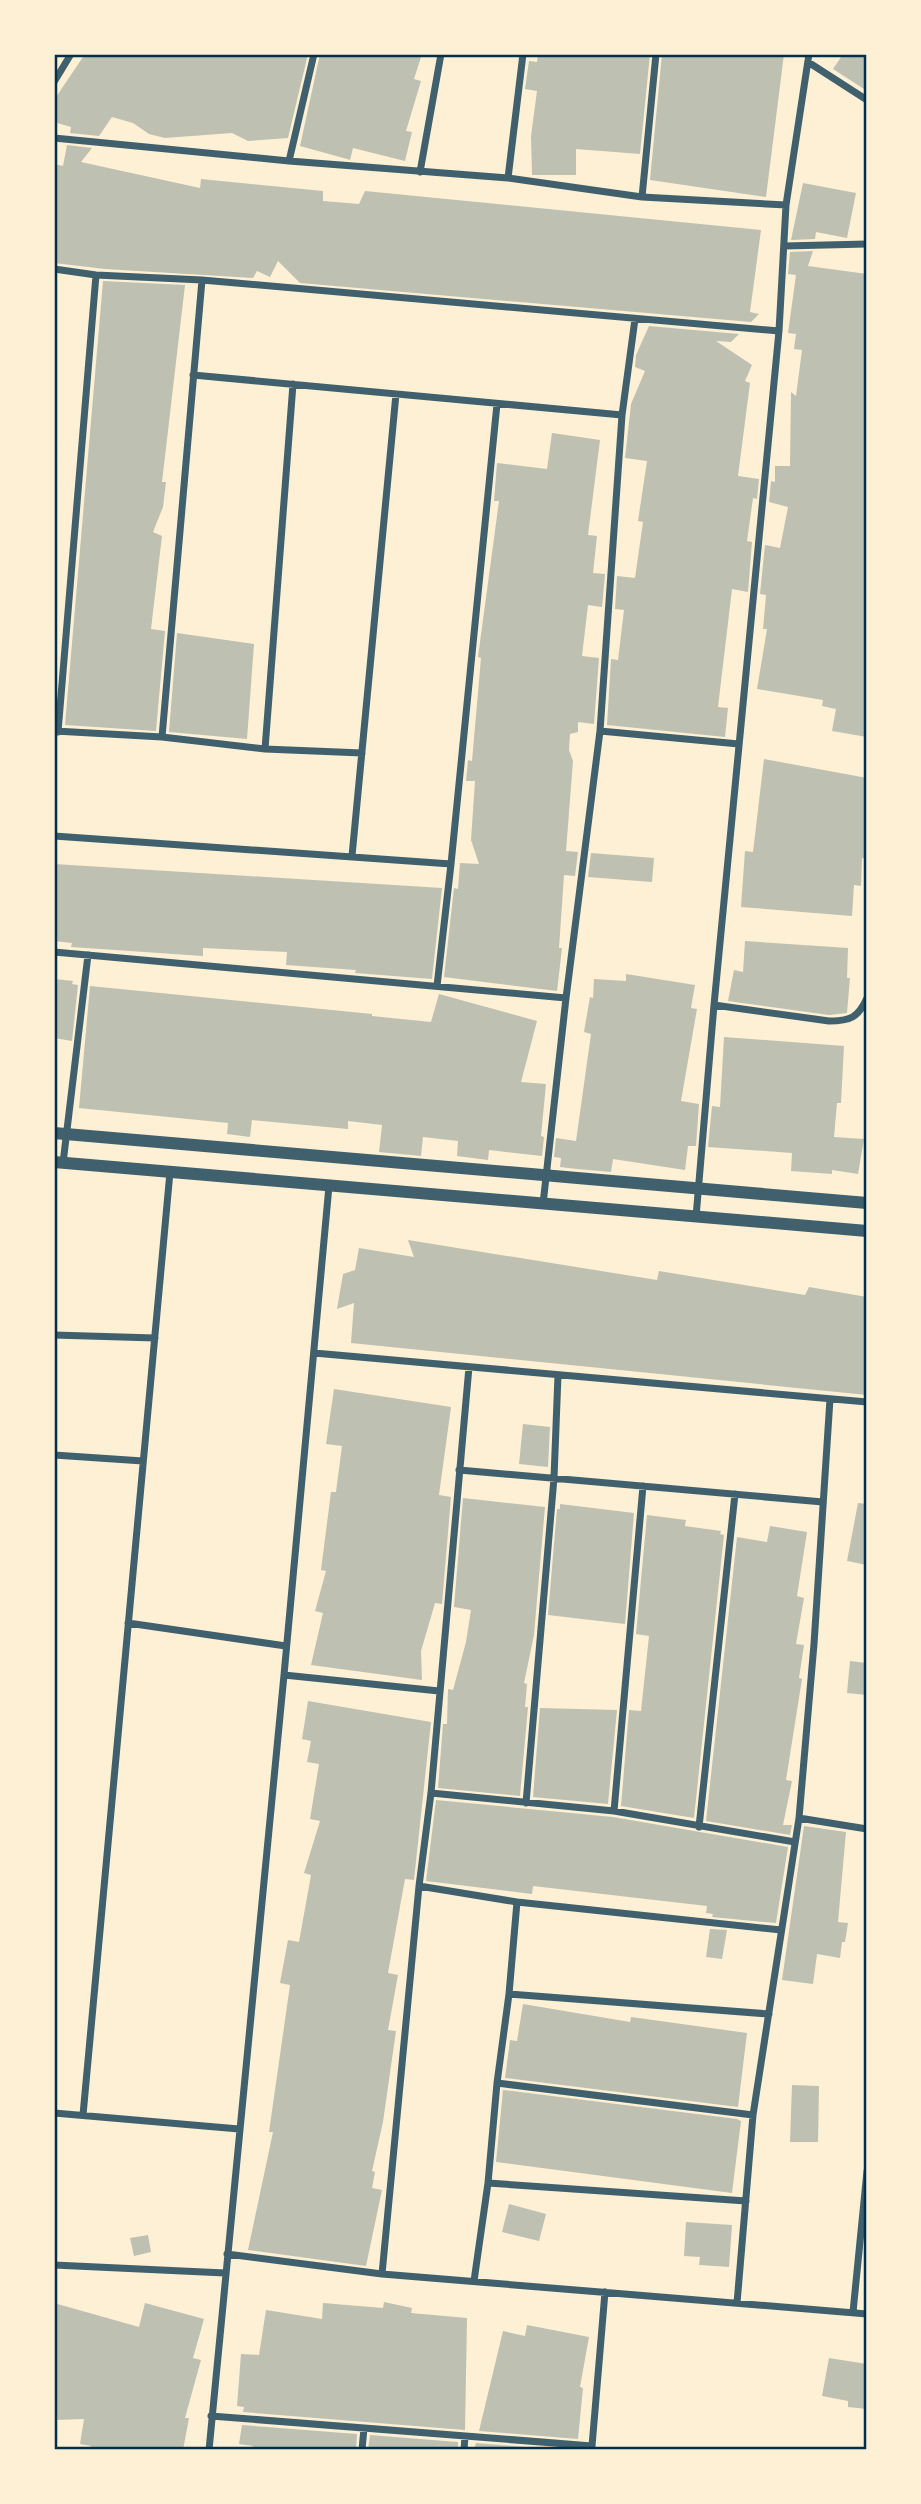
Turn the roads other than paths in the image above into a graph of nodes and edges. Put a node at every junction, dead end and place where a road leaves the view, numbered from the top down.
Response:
1 (71, 54) edge
2 (314, 54) edge
3 (441, 54) edge
4 (523, 54) edge
5 (656, 54) edge
6 (808, 58) edge
7 (54, 82) edge
8 (867, 100) edge
9 (54, 138) edge
10 (289, 161) junction
11 (421, 172) junction
12 (508, 178) junction
13 (642, 197) junction
14 (786, 205) junction
15 (867, 244) edge
16 (785, 246) junction
17 (54, 269) edge
18 (96, 275) junction
19 (202, 280) junction
20 (635, 319) junction
21 (779, 331) junction
22 (193, 375) junction
23 (293, 384) junction
24 (396, 394) junction
25 (497, 404) junction
26 (622, 415) junction
27 (56, 731) edge
28 (600, 731) junction
29 (162, 737) junction
30 (739, 744) junction
31 (265, 749) junction
32 (362, 753) junction
33 (54, 836) edge
34 (352, 856) junction
35 (451, 864) junction
36 (54, 952) edge
37 (88, 955) junction
38 (437, 986) junction
39 (566, 998) junction
40 (867, 998) edge
41 (714, 1005) junction
42 (61, 1133) edge
43 (59, 1163) edge
44 (170, 1172) junction
45 (547, 1175) junction
46 (329, 1186) junction
47 (699, 1188) junction
48 (867, 1203) edge
49 (543, 1204) junction
50 (696, 1217) junction
51 (867, 1231) edge
52 (54, 1335) edge
53 (155, 1338) junction
54 (314, 1353) junction
55 (469, 1367) junction
56 (558, 1375) junction
57 (830, 1399) junction
58 (867, 1402) edge
59 (54, 1455) edge
60 (143, 1461) junction
61 (459, 1470) junction
62 (554, 1478) junction
63 (643, 1486) junction
64 (734, 1494) junction
65 (823, 1502) junction
66 (128, 1623) junction
67 (286, 1646) junction
68 (284, 1675) junction
69 (439, 1691) junction
70 (431, 1793) junction
71 (526, 1802) junction
72 (614, 1811) junction
73 (799, 1818) junction
74 (699, 1827) junction
75 (867, 1829) edge
76 (795, 1842) junction
77 (419, 1886) junction
78 (517, 1902) junction
79 (781, 1930) junction
80 (509, 1994) junction
81 (769, 2014) junction
82 (497, 2083) junction
83 (54, 2113) edge
84 (83, 2115) junction
85 (753, 2115) junction
86 (239, 2129) junction
87 (867, 2171) edge
88 (488, 2183) junction
89 (747, 2201) junction
90 (864, 2229) edge
91 (227, 2254) junction
92 (54, 2265) edge
93 (225, 2273) junction
94 (383, 2274) junction
95 (474, 2281) junction
96 (605, 2292) junction
97 (737, 2302) junction
98 (853, 2312) junction
99 (867, 2314) edge
100 (211, 2416) junction
101 (364, 2428) junction
102 (465, 2436) junction
103 (208, 2450) edge
104 (362, 2450) edge
105 (464, 2450) edge

1 - 7 street
2 - 10 street
3 - 11 street
4 - 12 street
5 - 13 street
6 - 8 street
6 - 14 street
9 - 10 street
10 - 11 street
11 - 12 street
12 - 13 street
13 - 14 street
14 - 16 street
15 - 16 street
16 - 21 street
17 - 18 street
18 - 19 street
18 - 27 street
19 - 20 street
19 - 22 street
20 - 21 street
20 - 26 street
21 - 30 street
22 - 23 street
22 - 29 street
23 - 24 street
23 - 31 street
24 - 25 street
24 - 32 street
25 - 26 street
25 - 35 street
26 - 28 street
27 - 29 street
28 - 30 street
28 - 39 street
29 - 31 street
30 - 41 street
31 - 32 street
32 - 34 street
33 - 34 street
34 - 35 street
35 - 38 street
36 - 37 street
37 - 38 street
37 - 42 street
38 - 39 street
39 - 45 street
40 - 41 street
41 - 47 street
42 - 43 street
42 - 45 street
43 - 44 street
44 - 46 street
44 - 53 street
45 - 47 street
45 - 49 street
46 - 49 street
46 - 54 street
47 - 48 street
47 - 50 street
49 - 50 street
50 - 51 street
52 - 53 street
53 - 60 street
54 - 55 street
54 - 67 street
55 - 56 street
55 - 61 street
56 - 57 street
56 - 62 street
57 - 58 street
57 - 65 street
59 - 60 street
60 - 66 street
61 - 62 street
61 - 69 street
62 - 63 street
62 - 71 street
63 - 64 street
63 - 72 street
64 - 65 street
64 - 74 street
65 - 73 street
66 - 67 street
66 - 84 street
67 - 68 street
68 - 69 street
68 - 86 street
69 - 70 street
70 - 71 street
70 - 77 street
71 - 72 street
72 - 74 street
73 - 75 street
73 - 76 street
74 - 76 street
76 - 79 street
77 - 78 street
77 - 94 street
78 - 79 street
78 - 80 street
79 - 81 street
80 - 81 street
80 - 82 street
81 - 85 street
82 - 85 street
82 - 88 street
83 - 84 street
84 - 86 street
85 - 89 street
86 - 91 street
87 - 90 street
88 - 89 street
88 - 95 street
89 - 97 street
90 - 98 street
91 - 93 street
91 - 94 street
92 - 93 street
93 - 100 street
94 - 95 street
95 - 96 street
96 - 97 street
96 - 102 street
97 - 98 street
98 - 99 street
100 - 101 street
100 - 103 street
101 - 102 street
101 - 104 street
102 - 105 street

